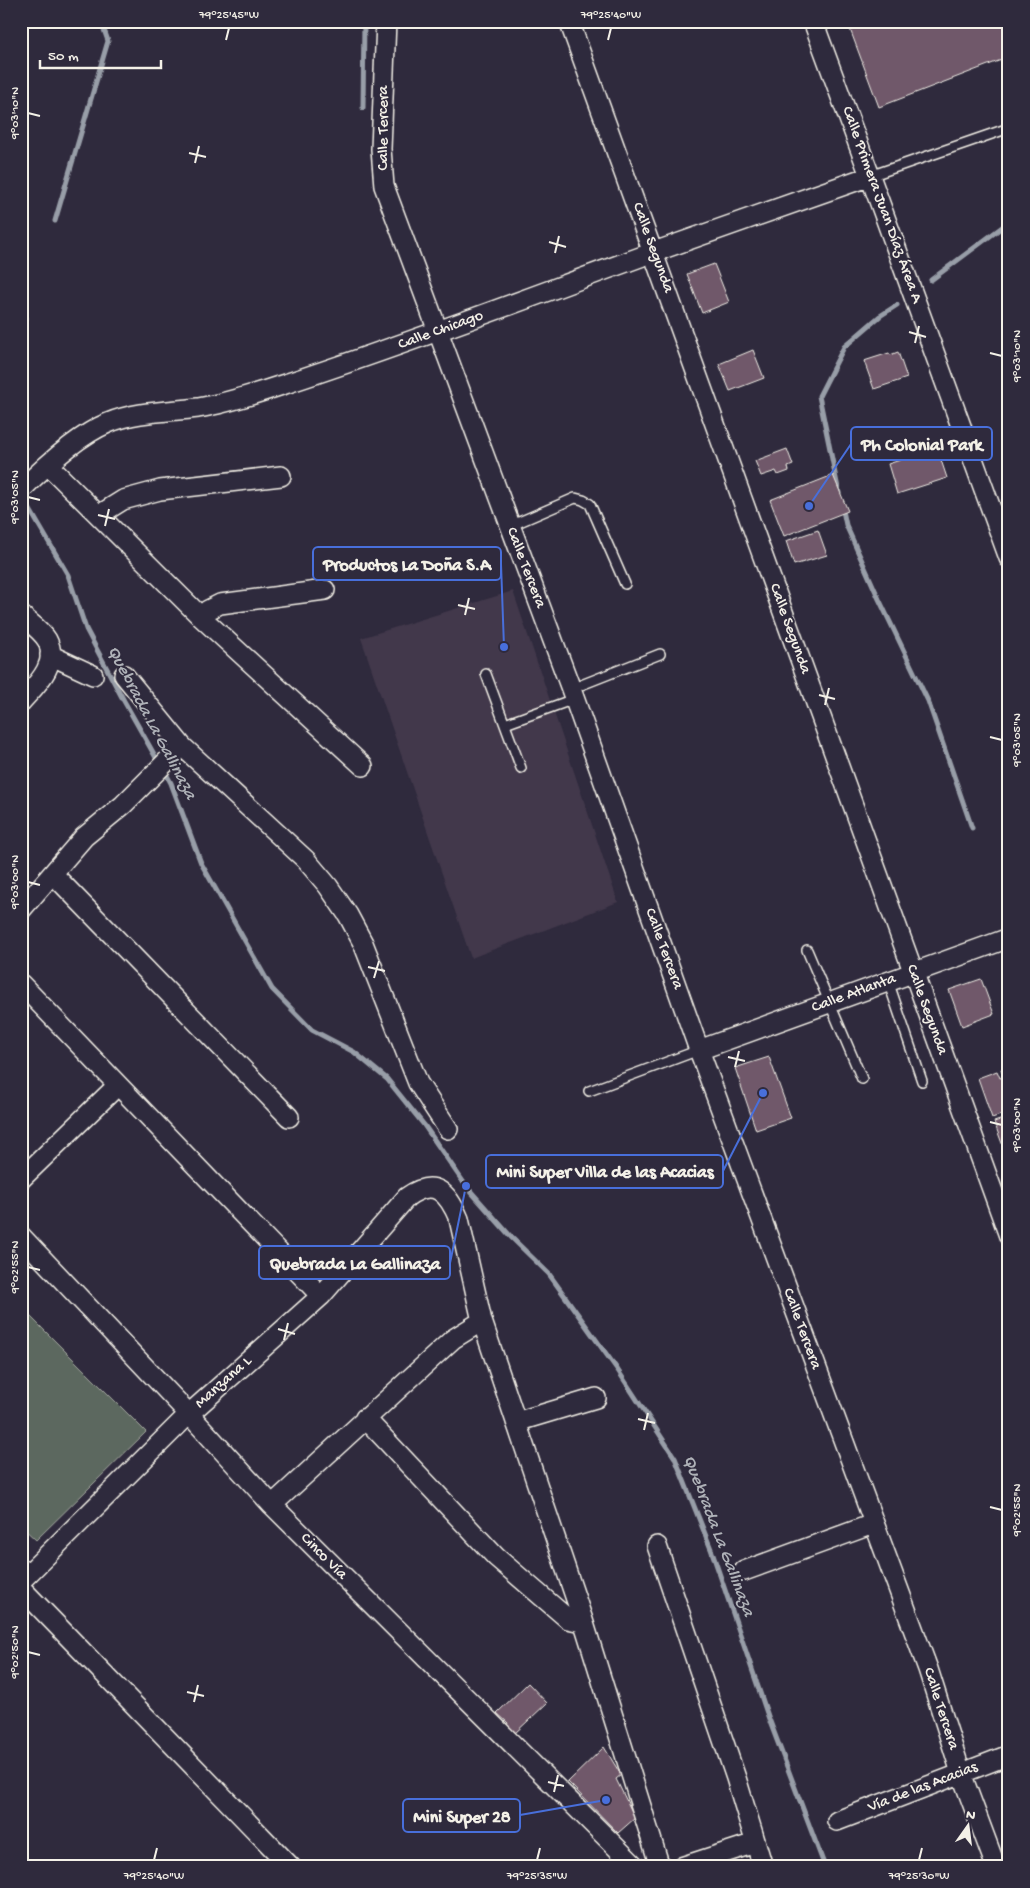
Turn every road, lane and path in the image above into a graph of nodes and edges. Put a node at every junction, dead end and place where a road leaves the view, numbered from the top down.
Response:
1 (386, 21) edge
2 (569, 21) edge
3 (813, 21) edge
4 (1009, 128) edge
5 (870, 176) junction
6 (653, 252) junction
7 (437, 333) junction
8 (44, 468) junction
9 (280, 476) dead end
10 (22, 489) edge
11 (99, 515) junction
12 (510, 526) junction
13 (1009, 558) edge
14 (625, 584) dead end
15 (325, 590) dead end
16 (21, 615) edge
17 (201, 617) junction
18 (660, 654) dead end
19 (50, 655) junction
20 (486, 674) dead end
21 (93, 675) dead end
22 (124, 675) dead end
23 (573, 694) junction
24 (21, 702) edge
25 (504, 724) junction
26 (176, 751) junction
27 (363, 766) dead end
28 (522, 768) dead end
29 (53, 874) junction
30 (21, 910) edge
31 (1009, 938) edge
32 (807, 950) dead end
33 (912, 972) junction
34 (888, 981) junction
35 (21, 984) edge
36 (829, 1003) junction
37 (699, 1050) junction
38 (862, 1079) dead end
39 (922, 1081) dead end
40 (118, 1085) junction
41 (589, 1091) dead end
42 (289, 1117) dead end
43 (448, 1129) dead end
44 (21, 1179) edge
45 (21, 1236) edge
46 (1009, 1236) edge
47 (321, 1296) junction
48 (482, 1321) junction
49 (596, 1398) dead end
50 (189, 1414) junction
51 (365, 1418) junction
52 (516, 1422) junction
53 (272, 1505) junction
54 (873, 1524) junction
55 (657, 1546) dead end
56 (744, 1570) dead end
57 (25, 1579) edge
58 (583, 1620) junction
59 (1009, 1755) edge
60 (961, 1773) junction
61 (837, 1821) dead end
62 (755, 1843) junction
63 (291, 1867) edge
64 (636, 1867) edge
65 (660, 1867) edge
66 (681, 1867) edge
67 (763, 1867) edge
68 (996, 1867) edge

1 - 7 street, Calle Tercera
2 - 6 street, Calle Segunda
3 - 5 street, Calle Primera Juan Díaz Área A
4 - 5 lane
5 - 6 street, Calle Chicago
5 - 13 street, Calle Primera Juan Díaz Área A
6 - 7 street, Calle Chicago
6 - 33 street, Calle Segunda
7 - 8 street, Calle Chicago
7 - 12 street, Calle Tercera
8 - 10 street, Calle Chicago
8 - 11 street
9 - 11 street
11 - 17 street
12 - 14 lane
12 - 23 street, Calle Tercera
15 - 17 street
16 - 19 street
17 - 27 street
18 - 23 lane
19 - 21 street
19 - 24 street
20 - 25 lane
22 - 26 street
23 - 25 lane
23 - 37 street, Calle Tercera
25 - 28 lane
26 - 29 street
26 - 43 street
29 - 30 street
29 - 42 street
31 - 33 street, Calle Atlanta
32 - 36 lane
33 - 34 street, Calle Atlanta
33 - 46 street, Calle Segunda
34 - 36 street, Calle Atlanta
34 - 39 lane
35 - 40 street
36 - 37 street, Calle Atlanta
36 - 38 lane
37 - 41 lane
37 - 54 street, Calle Tercera
40 - 44 street
40 - 47 street
45 - 50 street, Cinco Vía
47 - 48 street, Manzana L
47 - 50 street, Manzana L
48 - 51 street
48 - 52 street
49 - 52 street
50 - 53 street, Cinco Vía
50 - 57 street, Manzana L
51 - 53 street
51 - 58 street
52 - 58 street
53 - 64 street, Cinco Vía
54 - 56 street
54 - 60 street, Calle Tercera
55 - 62 street
57 - 63 street
58 - 65 street
59 - 60 street, Vía de las Acacias
60 - 61 street, Vía de las Acacias
60 - 68 street, Calle Tercera
62 - 66 street
62 - 67 street

